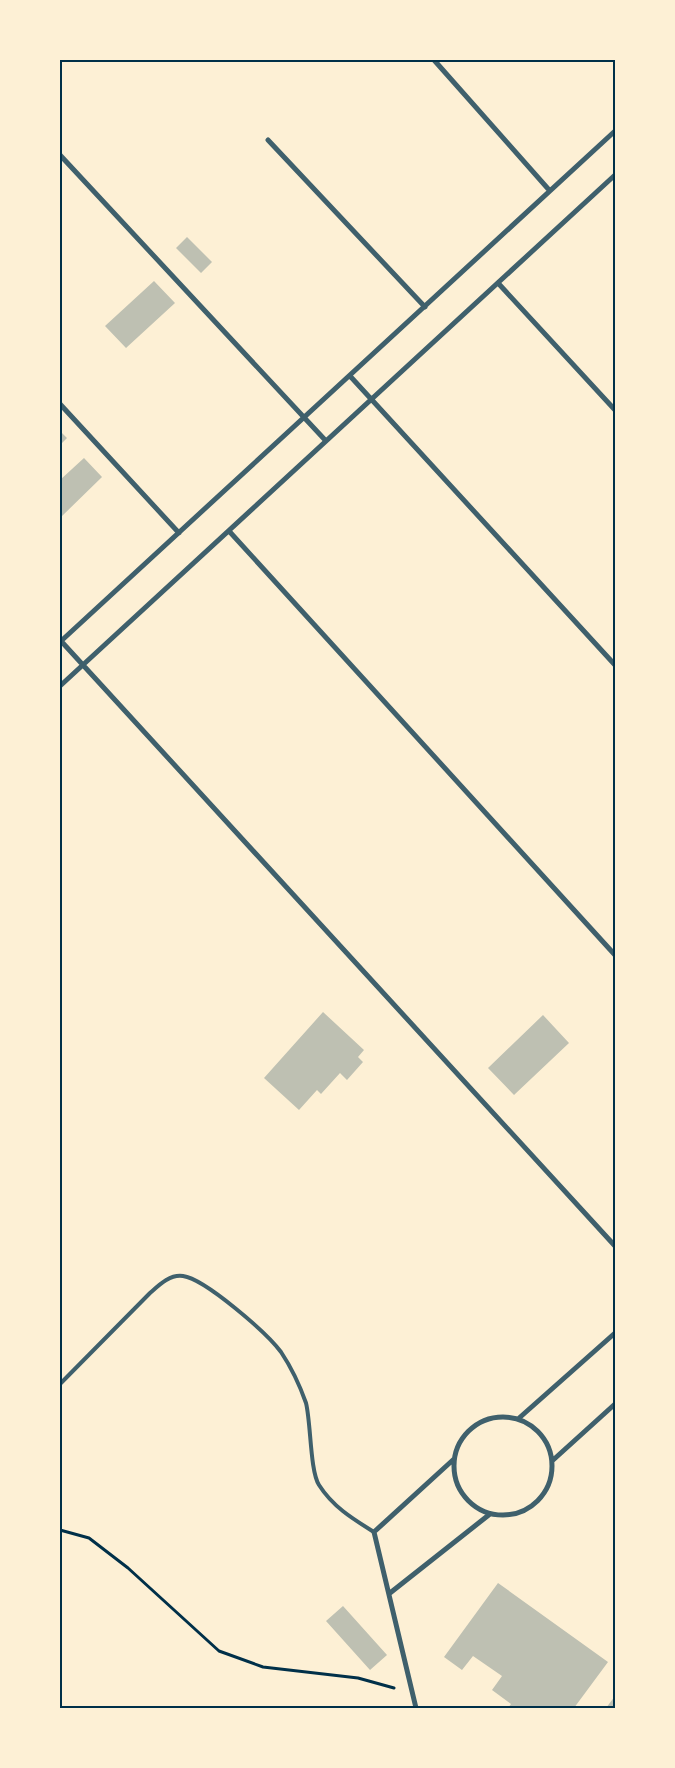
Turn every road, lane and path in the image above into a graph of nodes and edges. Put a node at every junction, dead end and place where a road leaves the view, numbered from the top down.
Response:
1 (434, 60) edge
2 (615, 131) edge
3 (268, 140) dead end
4 (60, 155) edge
5 (615, 175) edge
6 (550, 191) junction
7 (498, 283) junction
8 (425, 307) junction
9 (350, 376) junction
10 (371, 399) junction
11 (60, 404) edge
12 (615, 410) edge
13 (304, 418) junction
14 (326, 441) junction
15 (229, 531) junction
16 (179, 533) junction
17 (61, 642) edge
18 (83, 665) junction
19 (615, 665) edge
20 (60, 686) edge
21 (615, 955) edge
22 (615, 1246) edge
23 (615, 1333) edge
24 (60, 1384) edge
25 (615, 1404) edge
26 (518, 1419) junction
27 (454, 1459) junction
28 (552, 1461) junction
29 (490, 1514) junction
30 (60, 1530) edge
31 (374, 1532) junction
32 (390, 1593) junction
33 (412, 1692) junction
34 (416, 1708) edge

1 - 6 street
2 - 6 street
3 - 8 street
4 - 13 street
5 - 7 street
6 - 8 street
7 - 10 street
7 - 12 street
8 - 9 street
9 - 10 street
9 - 13 street
10 - 14 street
10 - 19 street
11 - 16 street
13 - 14 street
13 - 16 street
14 - 15 street
15 - 18 street
15 - 21 street
16 - 17 street
17 - 18 street
18 - 20 street
18 - 22 street
23 - 26 street
24 - 31 lane
25 - 28 street
26 - 27 street
26 - 28 street
27 - 29 street
27 - 31 street
28 - 29 street
29 - 32 street
30 - 33 path
31 - 32 street
32 - 33 street
33 - 34 street

